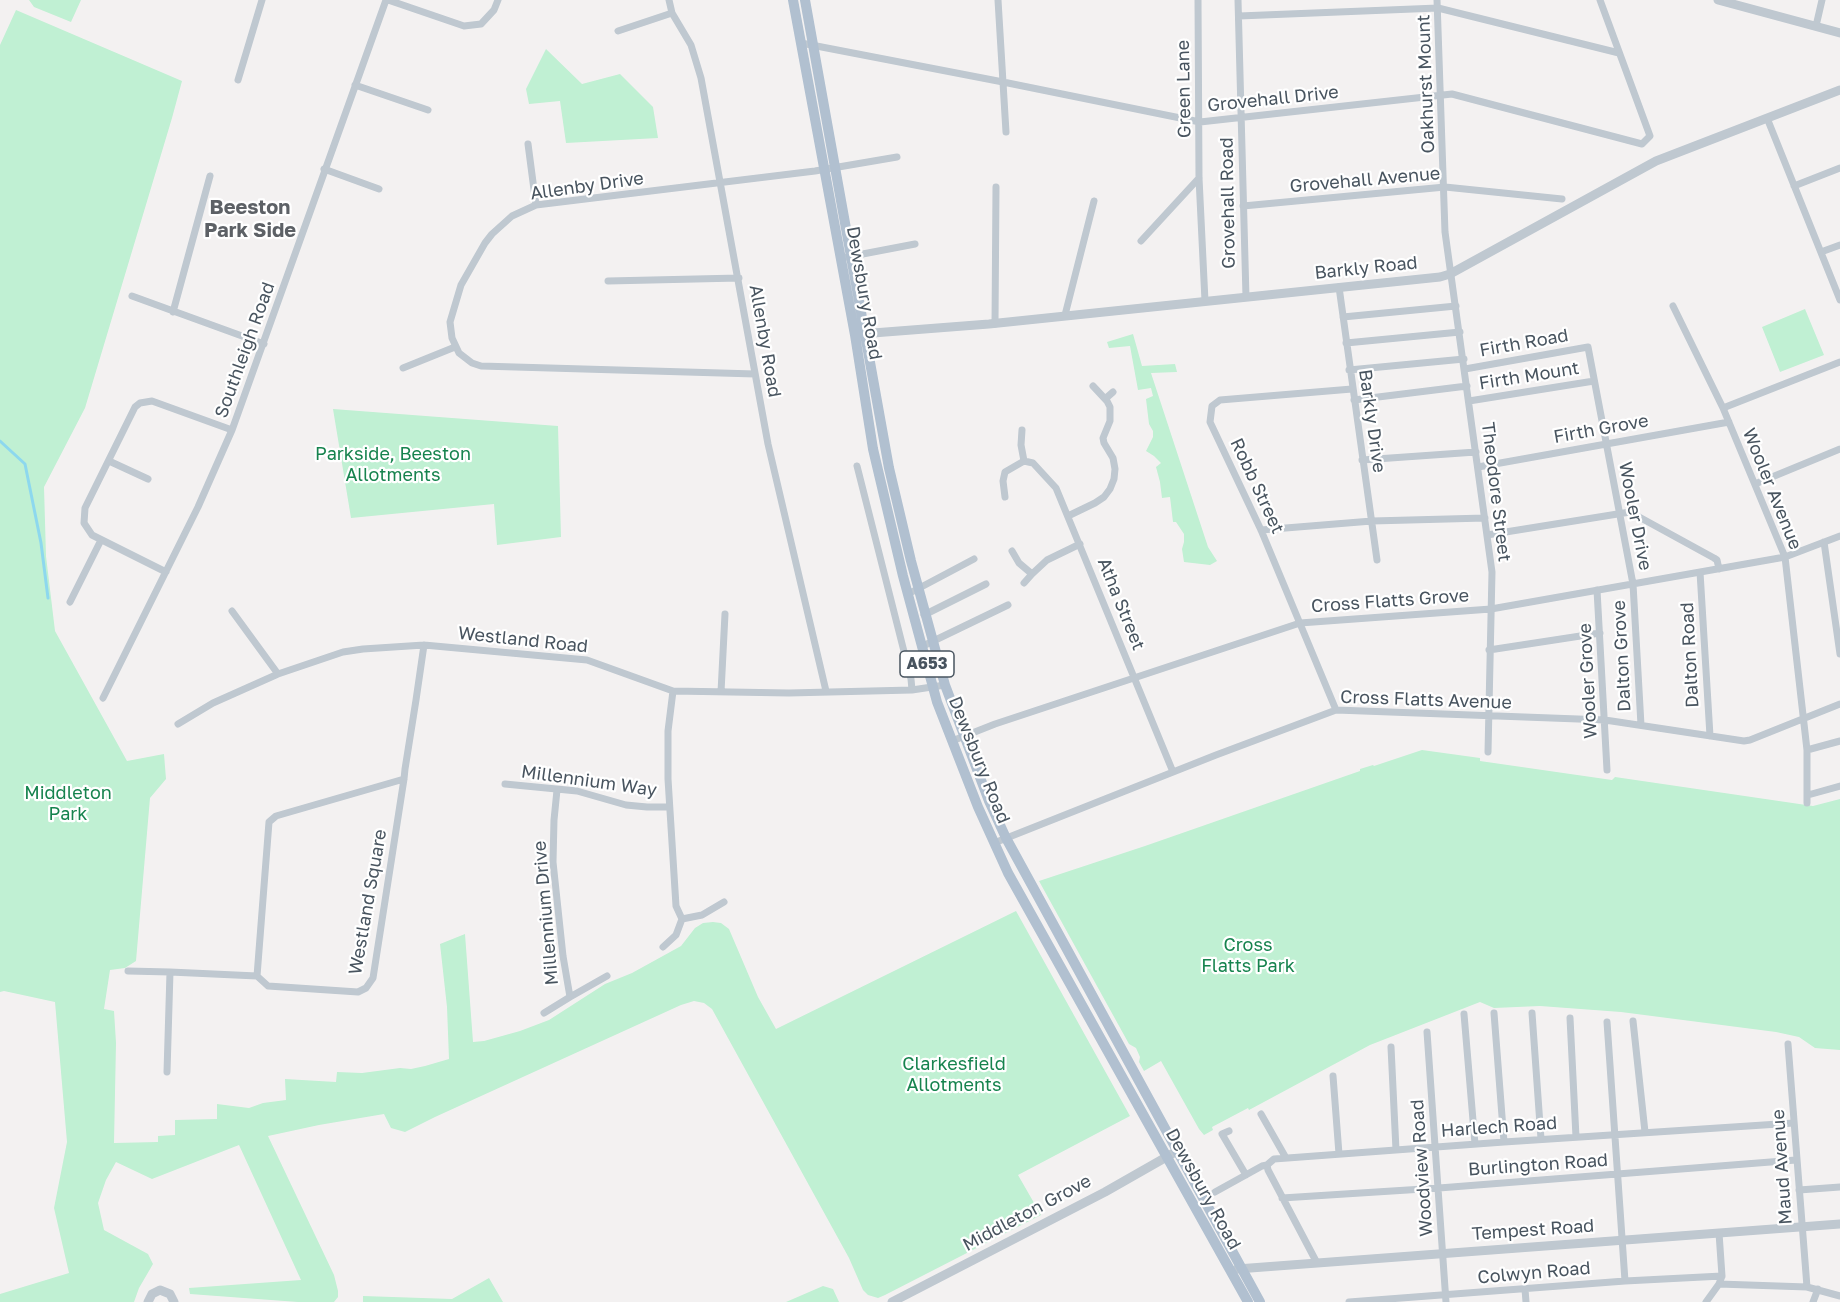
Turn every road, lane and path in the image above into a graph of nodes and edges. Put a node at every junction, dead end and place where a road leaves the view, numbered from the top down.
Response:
1 (262, 0) edge
2 (387, 0) edge
3 (498, 0) edge
4 (669, 0) edge
5 (793, 0) edge
6 (805, 0) edge
7 (998, 0) edge
8 (1198, 0) edge
9 (1238, 0) edge
10 (1600, 0) edge
11 (1718, 0) edge
12 (1822, 0) edge
13 (1741, 3) edge
14 (1438, 4) edge
15 (672, 13) junction
16 (1239, 16) junction
17 (1816, 26) junction
18 (618, 31) dead end
19 (1840, 33) edge
20 (801, 43) junction
21 (814, 46) junction
22 (1619, 53) junction
23 (238, 80) dead end
24 (1003, 82) junction
25 (355, 85) junction
26 (1840, 90) edge
27 (1442, 96) junction
28 (428, 110) dead end
29 (1242, 118) junction
30 (1767, 118) junction
31 (1200, 122) junction
32 (1006, 132) dead end
33 (528, 144) dead end
34 (897, 157) dead end
35 (1840, 168) edge
36 (324, 169) junction
37 (831, 169) junction
38 (210, 176) dead end
39 (1199, 177) junction
40 (722, 184) junction
41 (1794, 186) junction
42 (996, 187) dead end
43 (1445, 187) junction
44 (379, 189) dead end
45 (1562, 199) dead end
46 (1094, 201) dead end
47 (536, 205) junction
48 (1243, 206) junction
49 (1141, 242) dead end
50 (915, 244) dead end
51 (1840, 245) edge
52 (1821, 252) junction
53 (846, 257) junction
54 (1450, 274) junction
55 (739, 278) junction
56 (608, 281) dead end
57 (1339, 287) junction
58 (1838, 289) edge
59 (132, 296) dead end
60 (1246, 297) junction
61 (1840, 300) edge
62 (1205, 301) junction
63 (1456, 306) junction
64 (1673, 306) dead end
65 (174, 312) junction
66 (1065, 315) junction
67 (1343, 317) junction
68 (995, 324) junction
69 (1460, 332) junction
70 (860, 334) junction
71 (1346, 343) junction
72 (264, 344) junction
73 (455, 347) junction
74 (1588, 347) joint
75 (1464, 358) junction
76 (1840, 362) edge
77 (403, 368) dead end
78 (1465, 369) junction
79 (1349, 370) junction
80 (755, 374) junction
81 (1594, 381) junction
82 (1093, 386) dead end
83 (1467, 386) junction
84 (1352, 389) junction
85 (1113, 392) dead end
86 (1105, 399) junction
87 (1354, 400) junction
88 (1469, 400) junction
89 (1723, 408) junction
90 (1729, 422) junction
91 (232, 430) junction
92 (1022, 430) dead end
93 (1606, 442) junction
94 (1840, 449) edge
95 (1476, 452) junction
96 (1024, 460) junction
97 (1362, 460) junction
98 (109, 461) junction
99 (857, 466) dead end
100 (1478, 467) junction
101 (148, 479) dead end
102 (1755, 484) junction
103 (1005, 497) dead end
104 (1620, 513) junction
105 (1068, 516) junction
106 (1485, 518) junction
107 (1372, 521) junction
108 (1262, 530) junction
109 (1487, 535) junction
110 (1840, 536) edge
111 (101, 540) junction
112 (1824, 542) junction
113 (1080, 544) junction
114 (1012, 551) dead end
115 (1785, 557) junction
116 (974, 559) dead end
117 (1377, 560) dead end
118 (1719, 569) junction
119 (166, 572) junction
120 (1700, 572) junction
121 (1032, 574) junction
122 (1024, 583) dead end
123 (986, 584) dead end
124 (1633, 584) junction
125 (919, 588) junction
126 (1597, 590) junction
127 (908, 594) junction
128 (70, 602) dead end
129 (1008, 605) dead end
130 (1491, 609) junction
131 (232, 611) dead end
132 (725, 614) dead end
133 (926, 614) junction
134 (915, 619) junction
135 (1300, 622) junction
136 (1600, 633) junction
137 (934, 641) junction
138 (424, 645) junction
139 (923, 646) junction
140 (1489, 650) junction
141 (1840, 654) edge
142 (278, 674) junction
143 (1135, 677) junction
144 (945, 685) junction
145 (932, 687) junction
146 (912, 690) junction
147 (672, 691) junction
148 (826, 691) junction
149 (721, 692) junction
150 (103, 698) dead end
151 (1840, 704) edge
152 (1336, 710) junction
153 (1488, 716) junction
154 (1802, 718) junction
155 (1605, 720) junction
156 (178, 724) dead end
157 (1641, 725) junction
158 (964, 736) junction
159 (1710, 736) junction
160 (952, 741) junction
161 (1840, 741) edge
162 (1807, 750) junction
163 (1488, 752) dead end
164 (1607, 770) dead end
165 (1173, 772) junction
166 (404, 779) junction
167 (505, 784) dead end
168 (1840, 786) edge
169 (557, 790) junction
170 (669, 807) junction
171 (1006, 838) junction
172 (994, 843) junction
173 (1030, 883) junction
174 (1022, 896) junction
175 (724, 902) dead end
176 (681, 919) junction
177 (663, 947) dead end
178 (128, 970) dead end
179 (170, 972) junction
180 (257, 976) junction
181 (606, 976) dead end
182 (570, 997) junction
183 (1099, 1009) junction
184 (1532, 1012) dead end
185 (544, 1013) dead end
186 (1494, 1013) dead end
187 (1464, 1014) dead end
188 (1088, 1015) junction
189 (1569, 1018) dead end
190 (1633, 1021) dead end
191 (1607, 1022) dead end
192 (1427, 1032) dead end
193 (1788, 1044) dead end
194 (1391, 1047) dead end
195 (167, 1072) dead end
196 (1134, 1072) junction
197 (1333, 1076) dead end
198 (1123, 1078) junction
199 (1260, 1114) dead end
200 (1794, 1123) junction
201 (1229, 1131) dead end
202 (1645, 1132) junction
203 (1614, 1134) junction
204 (1576, 1137) junction
205 (1541, 1139) junction
206 (1504, 1142) junction
207 (1475, 1144) junction
208 (1436, 1147) junction
209 (1396, 1150) junction
210 (1177, 1151) junction
211 (1339, 1154) junction
212 (1167, 1158) junction
213 (1286, 1158) junction
214 (1796, 1160) junction
215 (1267, 1165) junction
216 (1617, 1174) junction
217 (1246, 1175) junction
218 (1840, 1187) edge
219 (1439, 1188) junction
220 (1215, 1192) dead end
221 (1799, 1192) junction
222 (1282, 1198) junction
223 (1198, 1200) junction
224 (1840, 1224) edge
225 (1802, 1227) junction
226 (1719, 1233) junction
227 (1622, 1240) junction
228 (1443, 1253) junction
229 (1317, 1263) junction
230 (1241, 1268) junction
231 (1229, 1269) junction
232 (1720, 1280) junction
233 (1625, 1281) junction
234 (1807, 1287) junction
235 (1525, 1289) junction
236 (1818, 1289) junction
237 (1486, 1292) junction
238 (1840, 1296) edge
239 (1446, 1298) edge
240 (1414, 1299) edge
241 (1367, 1301) edge
242 (148, 1302) edge
243 (174, 1302) edge
244 (892, 1302) edge
245 (1248, 1302) edge
246 (1260, 1302) edge
247 (1349, 1302) edge
248 (1487, 1302) edge
249 (1526, 1302) edge
250 (1706, 1302) edge
251 (1813, 1302) edge

1 - 23 street
2 - 3 street
2 - 25 street, Southleigh Road
4 - 15 street, Allenby Road
5 - 20 main road, Dewsbury Road / A653
6 - 21 main road, Dewsbury Road / A653
7 - 24 street
8 - 31 street, Green Lane
9 - 16 street, Grovehall Road
10 - 22 street
11 - 13 street
12 - 17 street
13 - 17 street
14 - 16 street
14 - 22 street
14 - 27 street, Oakhurst Mount
15 - 18 street
15 - 40 street, Allenby Road
16 - 29 street, Grovehall Road
17 - 19 street
20 - 21 street, Grovehall Drive
20 - 37 main road, Dewsbury Road / A653
21 - 24 street, Grovehall Drive
21 - 37 main road, Dewsbury Road / A653
22 - 27 street, Grovehall Drive
24 - 31 street, Grovehall Drive
24 - 32 street
25 - 28 street
25 - 36 street, Southleigh Road
26 - 30 street, Barkly Road
27 - 29 street, Grovehall Drive
27 - 43 street, Oakhurst Mount
29 - 31 street, Grovehall Drive
29 - 48 street, Grovehall Road
30 - 41 street
30 - 54 street, Barkly Road
31 - 39 street, Green Lane
33 - 47 street
34 - 37 street, Allenby Drive
35 - 41 street
36 - 44 street
36 - 72 street, Southleigh Road
37 - 40 street, Allenby Drive
37 - 53 main road, Dewsbury Road / A653
38 - 65 street
39 - 49 street
39 - 62 street, Green Lane
40 - 47 street, Allenby Drive
40 - 55 street, Allenby Road
41 - 52 street
42 - 68 street
43 - 45 street, Grovehall Avenue
43 - 48 street, Grovehall Avenue
43 - 54 street, Oakhurst Mount
46 - 66 street
47 - 73 street, Allenby Drive
48 - 60 street, Grovehall Road
50 - 53 street
51 - 52 street
52 - 58 street
53 - 70 main road, Dewsbury Road / A653
54 - 57 street, Barkly Road
54 - 63 street, Theodore Street
55 - 56 street
55 - 80 street, Allenby Road
57 - 60 street, Barkly Road
57 - 67 street, Barkly Drive
58 - 61 street
59 - 65 street
60 - 62 street, Barkly Road
62 - 66 street, Barkly Road
63 - 67 street
63 - 69 street, Theodore Street
64 - 89 street, Wooler Avenue
65 - 72 street
66 - 68 street, Barkly Road
67 - 71 street, Barkly Drive
68 - 70 street, Barkly Road
69 - 71 street
69 - 75 street, Theodore Street
70 - 125 main road, Dewsbury Road / A653
70 - 127 main road, Dewsbury Road / A653
71 - 79 street, Barkly Drive
72 - 91 street, Southleigh Road
73 - 77 street
73 - 80 street
74 - 78 street, Firth Road
74 - 81 street, Wooler Drive
75 - 78 street, Theodore Street
75 - 79 street
76 - 89 street
78 - 83 street, Theodore Street
79 - 84 street, Barkly Drive
80 - 148 street, Allenby Road
81 - 88 street, Firth Mount
81 - 93 street, Wooler Drive
82 - 86 street
83 - 87 street
83 - 88 street, Theodore Street
84 - 87 street, Barkly Drive
84 - 108 street, Robb Street
85 - 86 street
86 - 105 street
87 - 97 street, Barkly Drive
88 - 95 street, Theodore Street
89 - 90 street, Wooler Avenue
90 - 93 street, Firth Grove
90 - 102 street, Wooler Avenue
91 - 98 street
91 - 119 street, Southleigh Road
92 - 96 street
93 - 100 street, Firth Grove
93 - 104 street, Wooler Drive
94 - 102 street
95 - 97 street
95 - 100 street, Theodore Street
96 - 103 street
96 - 105 street, Atha Street
97 - 107 street, Barkly Drive
98 - 101 street
98 - 111 street
99 - 146 street
100 - 106 street, Theodore Street
102 - 115 street, Wooler Avenue
104 - 109 street
104 - 118 street
104 - 124 street, Wooler Drive
105 - 113 street, Atha Street
106 - 107 street
106 - 109 street, Theodore Street
107 - 108 street
107 - 117 street, Barkly Drive
108 - 135 street, Robb Street
109 - 130 street, Theodore Street
110 - 112 street, Cross Flatts Grove
111 - 119 street
111 - 128 street
112 - 115 street, Cross Flatts Grove
112 - 141 street
113 - 121 street
113 - 143 street, Atha Street
114 - 121 street
115 - 118 street, Cross Flatts Grove
115 - 154 street, Wooler Avenue
116 - 125 street
118 - 120 street, Cross Flatts Grove
119 - 150 street, Southleigh Road
120 - 124 street, Cross Flatts Grove
120 - 159 street, Dalton Road
121 - 122 street
123 - 133 street
124 - 126 street, Cross Flatts Grove
124 - 157 street, Dalton Grove
125 - 127 street
125 - 133 main road, Dewsbury Road / A653
126 - 130 street, Cross Flatts Grove
126 - 136 street, Wooler Grove
127 - 134 main road, Dewsbury Road / A653
129 - 137 street
130 - 135 street, Cross Flatts Grove
130 - 140 street, Theodore Street
131 - 142 street
132 - 149 street
133 - 134 street
133 - 137 main road, Dewsbury Road / A653
134 - 139 main road, Dewsbury Road / A653
135 - 143 street, Cross Flatts Grove
135 - 152 street, Robb Street
136 - 140 street
136 - 155 street, Wooler Grove
137 - 139 street
137 - 144 main road, Dewsbury Road / A653
138 - 142 street, Westland Road
138 - 147 street, Westland Road
138 - 166 street, Westland Square
139 - 145 main road, Dewsbury Road / A653
140 - 153 street, Theodore Street
142 - 156 street, Westland Road
143 - 158 street, Cross Flatts Grove
143 - 165 street, Atha Street
144 - 145 street, Westland Road
144 - 158 main road, Dewsbury Road / A653
145 - 146 street, Westland Road
145 - 160 main road, Dewsbury Road / A653
146 - 148 street, Westland Road
147 - 149 street, Westland Road
147 - 170 street, Millennium Way
148 - 149 street, Westland Road
151 - 154 street, Cross Flatts Avenue
152 - 153 street, Cross Flatts Avenue
152 - 165 street, Cross Flatts Avenue
153 - 155 street, Cross Flatts Avenue
153 - 163 street, Theodore Street
154 - 159 street, Cross Flatts Avenue
154 - 162 street, Wooler Avenue
155 - 157 street, Cross Flatts Avenue
155 - 164 street, Wooler Grove
157 - 159 street, Cross Flatts Avenue
158 - 160 street, Cross Flatts Grove
158 - 171 main road, Dewsbury Road / A653
160 - 172 main road, Dewsbury Road / A653
161 - 162 street
162 - 168 street, Wooler Avenue
165 - 171 street, Cross Flatts Avenue
166 - 180 street
166 - 180 street, Westland Square
167 - 169 street, Millennium Way
169 - 170 street, Millennium Way
169 - 182 street, Millennium Drive
170 - 176 street, Millennium Way
171 - 172 street, Cross Flatts Avenue
171 - 173 main road, Dewsbury Road / A653
172 - 174 main road, Dewsbury Road / A653
173 - 174 main road
173 - 183 main road, Dewsbury Road / A653
174 - 188 main road, Dewsbury Road / A653
175 - 176 street
176 - 177 street
178 - 179 street, Westland Square
179 - 180 street, Westland Square
179 - 195 street
181 - 182 street, Millennium Drive
182 - 185 street, Millennium Drive
183 - 188 main road
183 - 196 main road, Dewsbury Road / A653
184 - 205 street
186 - 206 street
187 - 207 street
188 - 198 main road, Dewsbury Road / A653
189 - 204 street
190 - 202 street
191 - 203 street
192 - 208 street, Woodview Road
193 - 200 street, Maud Avenue
194 - 209 street
196 - 198 main road
196 - 210 main road, Dewsbury Road / A653
197 - 211 street
198 - 212 main road, Dewsbury Road / A653
199 - 213 street
200 - 202 street, Harlech Road
200 - 214 street, Maud Avenue
201 - 217 street
202 - 203 street, Harlech Road
203 - 204 street, Harlech Road
203 - 216 street
204 - 205 street, Harlech Road
205 - 206 street, Harlech Road
206 - 207 street, Harlech Road
207 - 208 street, Harlech Road
208 - 209 street, Harlech Road
208 - 219 street, Woodview Road
209 - 211 street, Harlech Road
210 - 212 street, Middleton Grove
210 - 223 main road, Dewsbury Road / A653
211 - 213 street, Harlech Road
212 - 223 main road, Dewsbury Road / A653
212 - 244 street, Middleton Grove
213 - 215 street, Harlech Road
214 - 216 street, Burlington Road
214 - 221 street, Maud Avenue
215 - 217 street, Harlech Road
215 - 222 street
216 - 219 street, Burlington Road
216 - 227 street
217 - 220 street, Harlech Road
218 - 221 street
219 - 222 street, Burlington Road
219 - 228 street, Woodview Road
221 - 225 street, Maud Avenue
222 - 229 street
223 - 230 main road, Dewsbury Road / A653
223 - 231 main road, Dewsbury Road / A653
224 - 225 street, Tempest Road
225 - 226 street, Tempest Road
225 - 234 street, Maud Avenue
226 - 227 street, Tempest Road
226 - 232 street
227 - 228 street, Tempest Road
227 - 233 street
228 - 229 street, Tempest Road
228 - 239 street, Woodview Road
229 - 230 street, Tempest Road
230 - 231 street, Tempest Road
230 - 246 main road, Dewsbury Road / A653
231 - 245 main road, Dewsbury Road / A653
232 - 233 street, Colwyn Road
232 - 234 street, Colwyn Road
232 - 250 street
233 - 235 street, Colwyn Road
234 - 236 street, Colwyn Road
235 - 237 street, Colwyn Road
235 - 249 street
236 - 238 street, Colwyn Road
236 - 251 street
237 - 239 street, Colwyn Road
237 - 248 street
239 - 240 street, Colwyn Road
240 - 241 street, Colwyn Road
241 - 247 street, Colwyn Road
242 - 243 street

